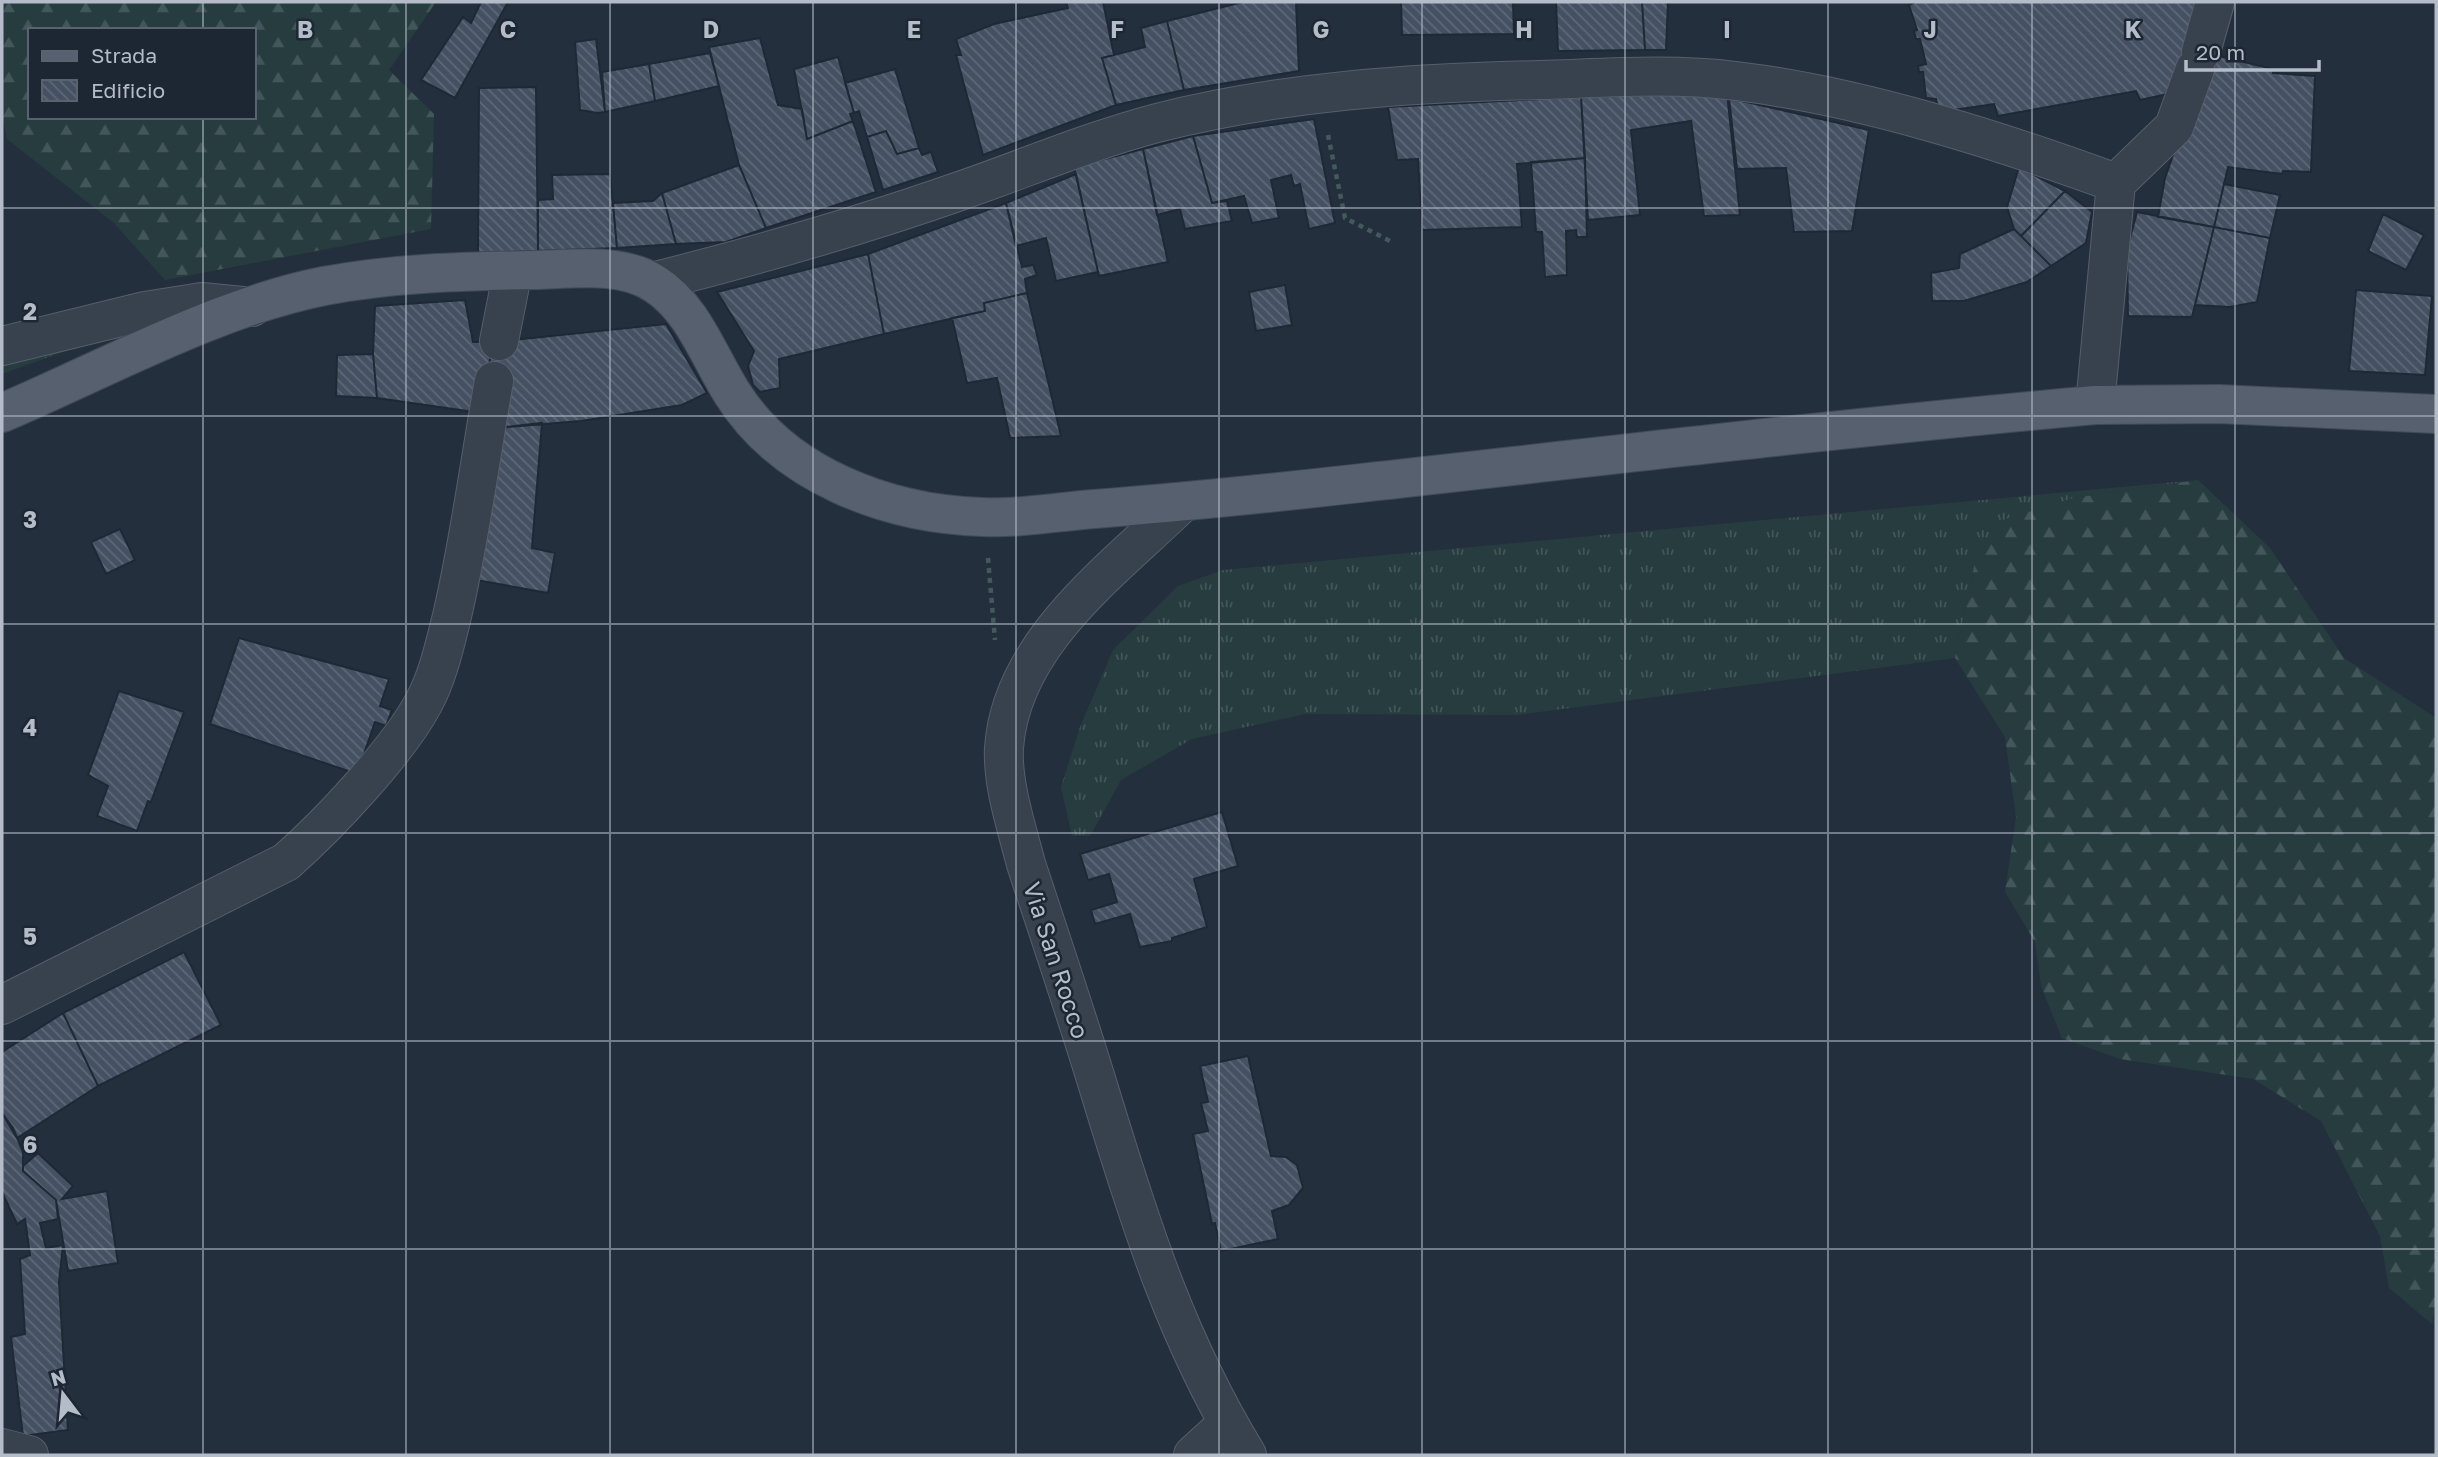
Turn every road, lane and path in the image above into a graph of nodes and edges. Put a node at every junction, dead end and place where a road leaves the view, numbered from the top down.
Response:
1 (2216, 2) edge
2 (1320, 93) junction
3 (2116, 183) junction
4 (1390, 240) dead end
5 (513, 270) junction
6 (652, 282) junction
7 (252, 307) junction
8 (499, 341) dead end
9 (2, 346) edge
10 (494, 381) dead end
11 (2095, 405) junction
12 (2, 413) edge
13 (2436, 414) edge
14 (1183, 502) junction
15 (985, 517) junction
16 (996, 654) dead end
17 (2, 1005) edge
18 (1228, 1423) junction
19 (2, 1448) edge
20 (29, 1455) edge
21 (1194, 1455) edge
22 (1247, 1455) edge

1 - 3 street
2 - 3 street
2 - 4 path
2 - 6 street
3 - 11 street
5 - 6 main road
5 - 7 main road
5 - 8 street
6 - 15 main road
7 - 9 street
7 - 12 main road
10 - 17 street
11 - 13 main road
11 - 14 main road
14 - 15 main road
14 - 18 street, Via San Rocco
15 - 16 path
18 - 21 street
18 - 22 street, Via San Rocco
19 - 20 street

